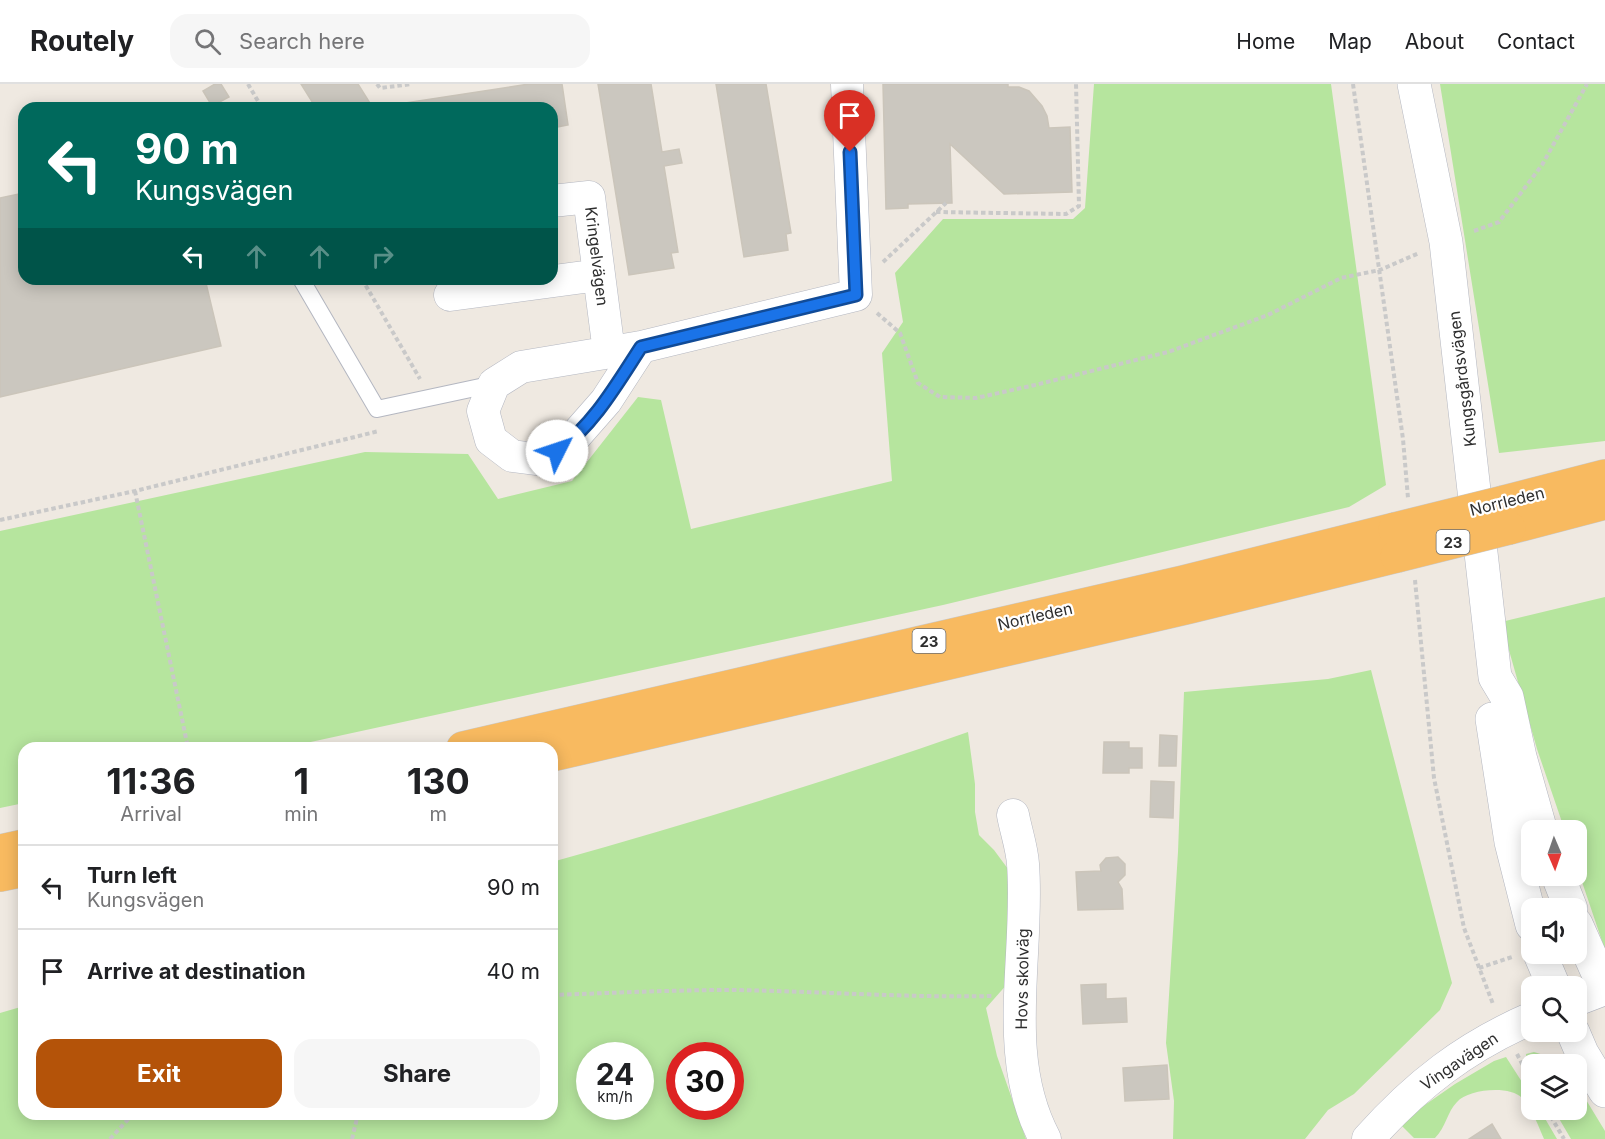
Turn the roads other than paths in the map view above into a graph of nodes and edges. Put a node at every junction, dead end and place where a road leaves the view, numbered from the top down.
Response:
1 (847, 84) edge
2 (1414, 84) edge
3 (558, 200) edge
4 (599, 275) junction
5 (558, 281) edge
6 (305, 285) edge
7 (524, 285) edge
8 (450, 295) dead end
9 (641, 347) junction
10 (609, 352) junction
11 (494, 384) junction
12 (1605, 476) edge
13 (1605, 503) edge
14 (1506, 515) junction
15 (1396, 542) junction
16 (1495, 677) junction
17 (489, 742) edge
18 (558, 754) edge
19 (1013, 815) dead end
20 (1538, 820) edge
21 (18, 847) edge
22 (0, 850) edge
23 (18, 871) edge
24 (0, 875) edge
25 (1523, 898) edge
26 (1587, 949) edge
27 (1605, 989) edge
28 (1587, 996) edge
29 (1518, 1024) edge
30 (1577, 1042) edge
31 (1605, 1091) edge
32 (1045, 1139) edge
33 (1368, 1139) edge

1 - 9 street
2 - 16 street, Kungsgårdsvägen
3 - 4 street, Kringelvägen
4 - 5 street
4 - 10 street, Kringelvägen
6 - 11 lane
7 - 8 street
9 - 10 street
9 - 11 street
10 - 11 street
12 - 14 highway, Norrleden / 23
13 - 14 highway, Norrleden / 23
14 - 15 highway, Norrleden / 23, bridge
15 - 17 highway, Norrleden / 23
15 - 18 highway, Norrleden / 23
16 - 20 street, Kungsgårdsvägen
16 - 25 street, Kungsgårdsvägen
19 - 32 street, Hovs skolväg
21 - 22 highway
23 - 24 highway
26 - 27 street
27 - 28 street
29 - 33 street, Vingavägen
30 - 31 street

